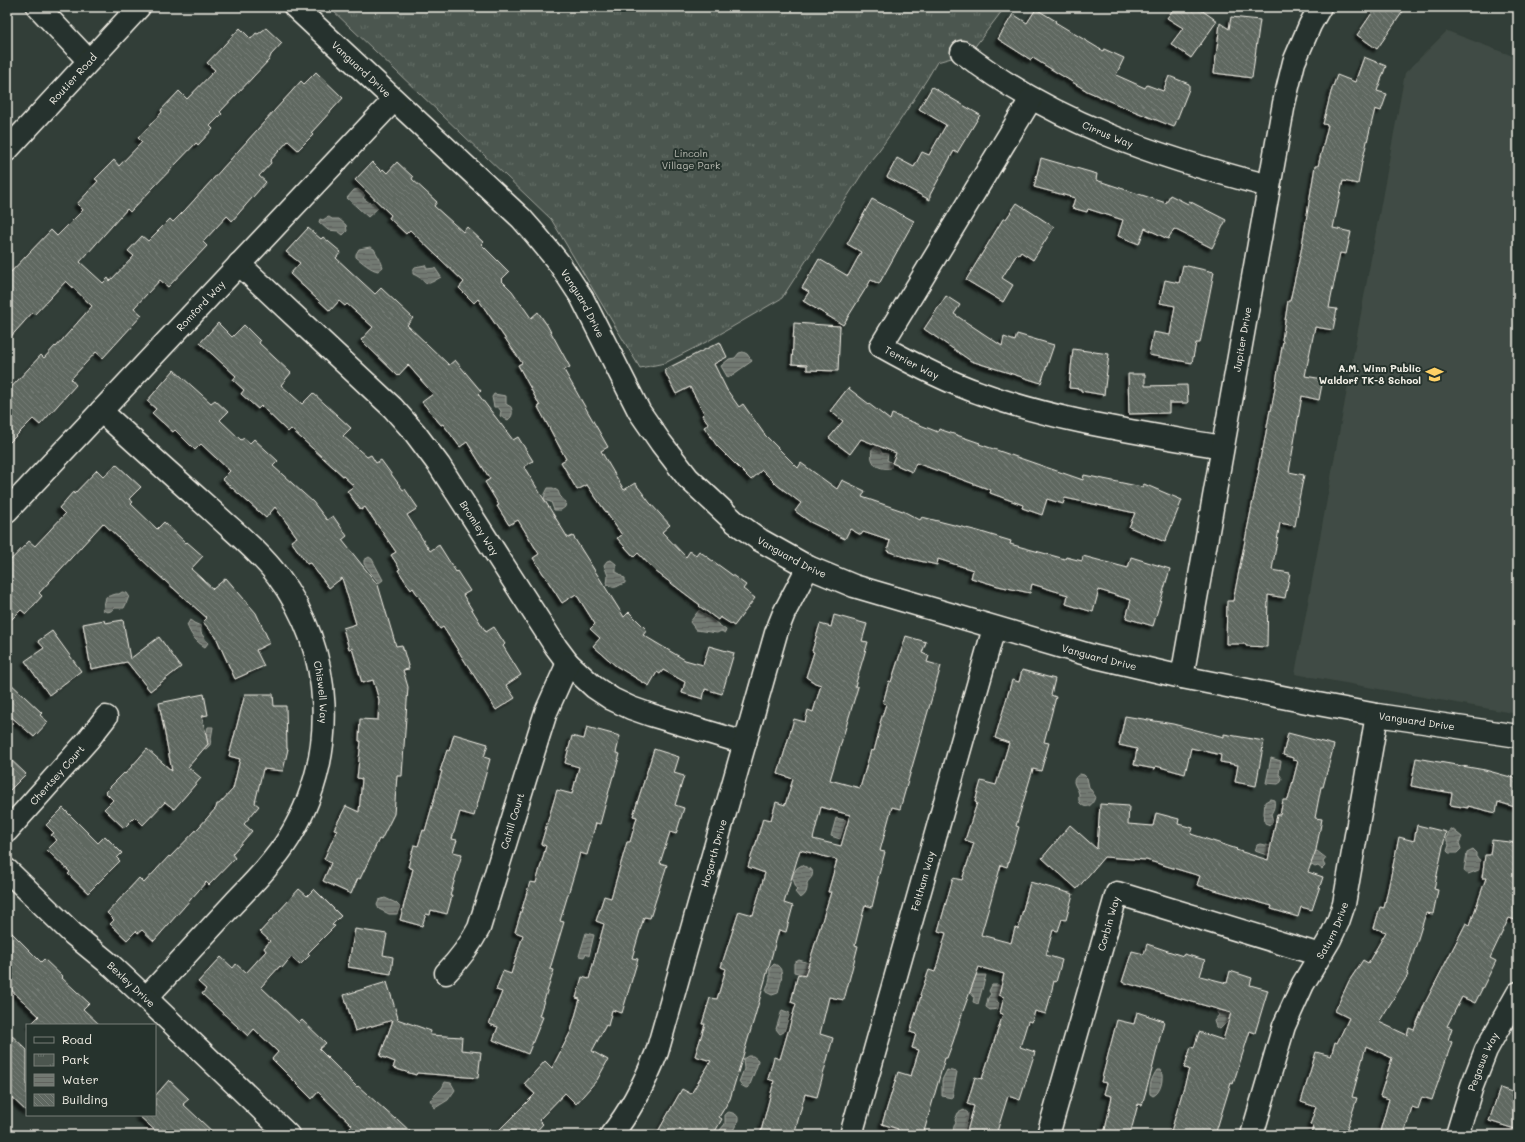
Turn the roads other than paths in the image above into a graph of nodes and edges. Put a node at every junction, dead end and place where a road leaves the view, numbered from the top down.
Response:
1 (38, 7) edge
2 (139, 7) edge
3 (295, 7) edge
4 (1320, 7) edge
5 (962, 52) dead end
6 (89, 61) junction
7 (1031, 99) junction
8 (394, 100) junction
9 (7, 150) edge
10 (1269, 186) junction
11 (239, 264) junction
12 (101, 411) junction
13 (1222, 447) junction
14 (7, 511) edge
15 (808, 567) junction
16 (994, 628) junction
17 (568, 663) junction
18 (1182, 677) junction
19 (1377, 715) junction
20 (106, 717) dead end
21 (1518, 736) edge
22 (745, 743) junction
23 (7, 831) edge
24 (7, 870) edge
25 (1320, 955) junction
26 (446, 973) dead end
27 (1518, 993) edge
28 (146, 998) junction
29 (288, 1135) edge
30 (610, 1135) edge
31 (851, 1135) edge
32 (1048, 1135) edge
33 (1252, 1135) edge
34 (1457, 1135) edge

1 - 6 street
2 - 6 street, Routier Road
3 - 8 street, Vanguard Drive
4 - 10 street, Jupiter Drive
5 - 7 street, Cirrus Way
6 - 9 street, Routier Road
7 - 10 street, Cirrus Way
7 - 13 street, Terrier Way
8 - 11 street, Romford Way
8 - 15 street, Vanguard Drive
10 - 13 street, Jupiter Drive
11 - 12 street, Romford Way
11 - 17 street, Bromley Way
12 - 14 street, Romford Way
12 - 28 street, Chiswell Way
13 - 18 street, Jupiter Drive
15 - 16 street, Vanguard Drive
15 - 22 street, Hogarth Drive
16 - 18 street, Vanguard Drive
16 - 31 street, Feltham Way
17 - 22 street, Bromley Way
17 - 26 street, Cahill Court
18 - 19 street, Vanguard Drive
19 - 21 street, Vanguard Drive
19 - 25 street, Saturn Drive
20 - 23 street, Chertsey Court
22 - 30 street, Hogarth Drive
24 - 28 street, Bexley Drive
25 - 32 street, Corbin Way
25 - 33 street, Saturn Drive
27 - 34 street, Pegasus Way
28 - 29 street, Bexley Drive

